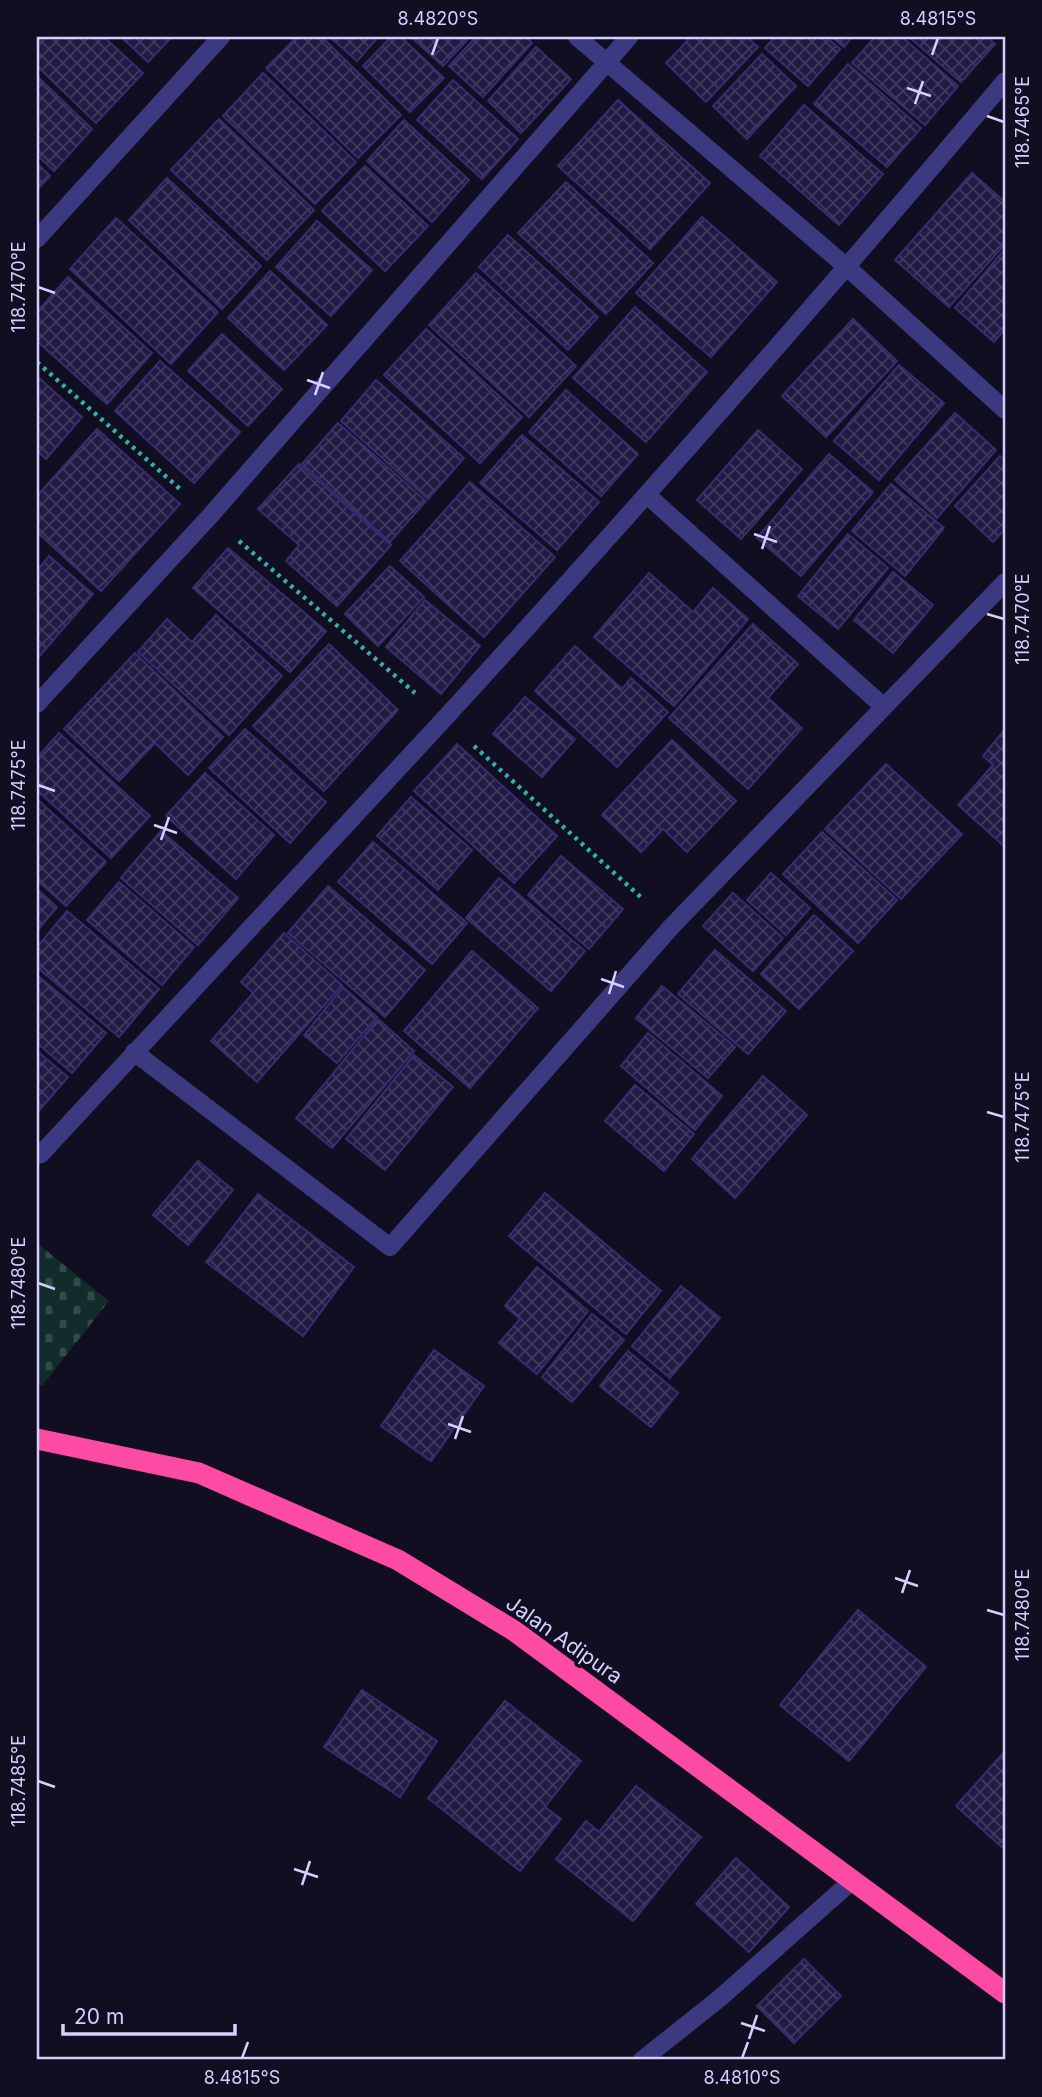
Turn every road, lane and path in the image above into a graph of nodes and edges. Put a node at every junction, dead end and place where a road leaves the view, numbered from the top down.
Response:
1 (221, 37) edge
2 (577, 37) edge
3 (629, 37) edge
4 (607, 63) junction
5 (1005, 81) edge
6 (37, 239) edge
7 (848, 268) junction
8 (37, 362) edge
9 (1005, 410) edge
10 (647, 495) junction
11 (210, 516) junction
12 (1005, 582) edge
13 (37, 704) edge
14 (884, 707) junction
15 (444, 719) junction
16 (672, 926) junction
17 (134, 1052) junction
18 (37, 1156) edge
19 (37, 1439) edge
20 (853, 1880) junction
21 (1005, 1993) edge
22 (642, 2060) edge

1 - 6 street
2 - 4 street
3 - 4 street
4 - 7 street
4 - 11 street
5 - 7 street
7 - 9 street
7 - 10 street
8 - 11 path
10 - 14 street
10 - 15 street
11 - 13 street
11 - 15 path
12 - 14 street
14 - 16 street
15 - 16 path
15 - 17 street
16 - 17 street
17 - 18 street
19 - 20 highway, Jalan Adipura
20 - 21 highway, Jalan Adipura
20 - 22 street

